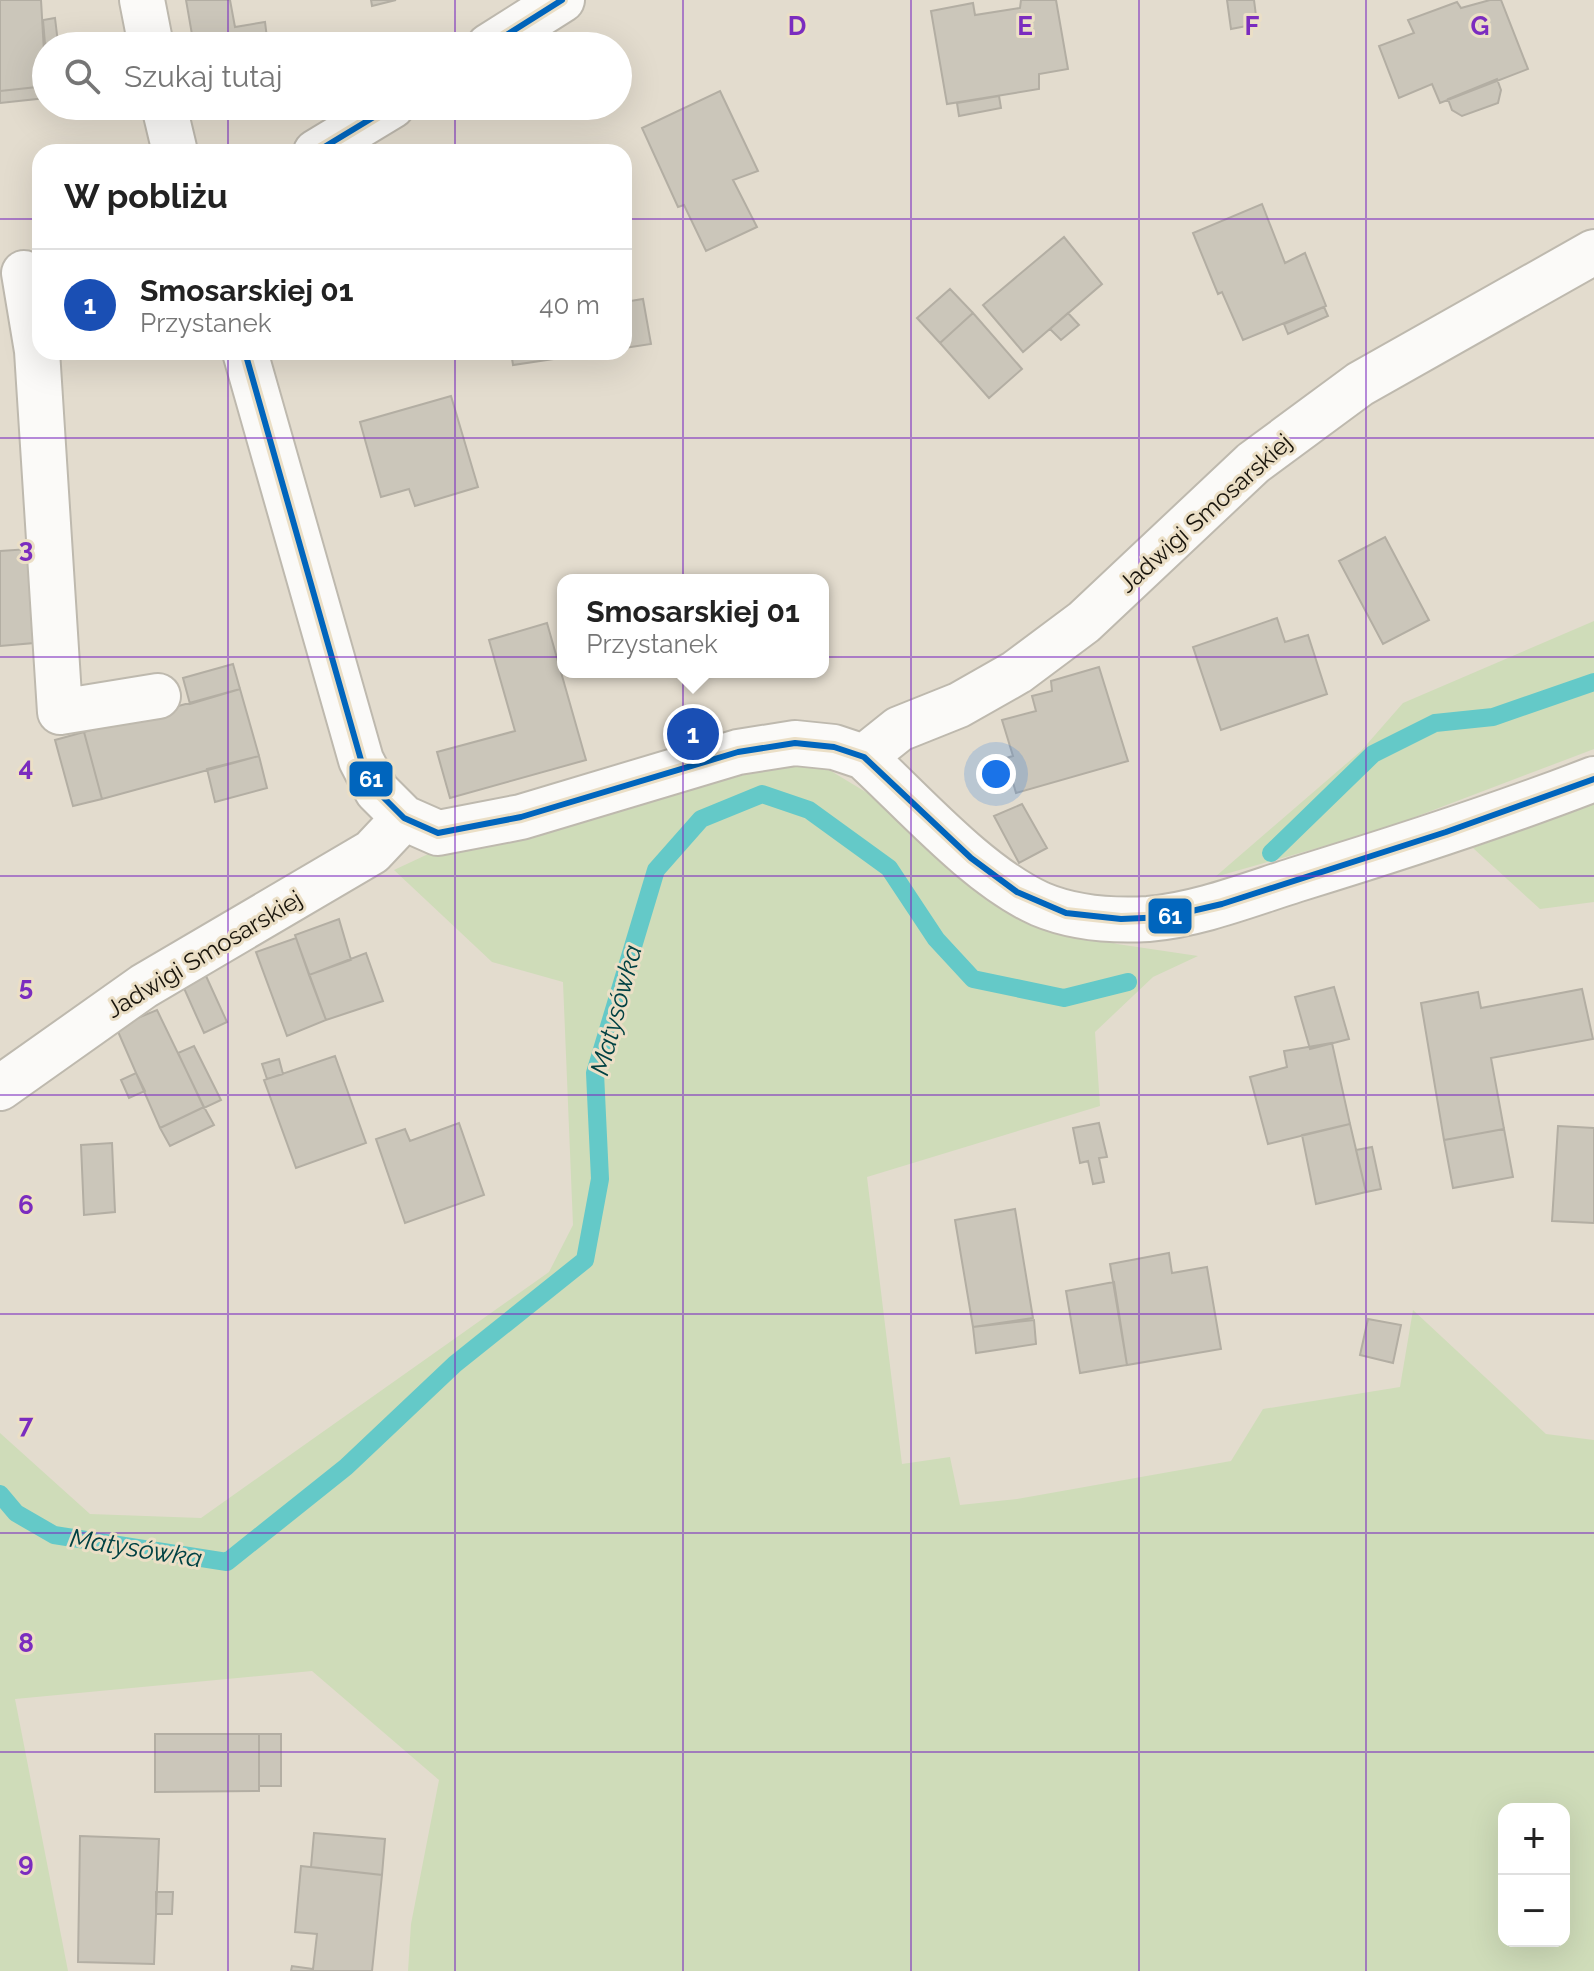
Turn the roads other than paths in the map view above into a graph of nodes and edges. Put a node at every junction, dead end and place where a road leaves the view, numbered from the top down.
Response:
1 (142, 0) edge
2 (562, 0) edge
3 (505, 25) edge
4 (148, 32) edge
5 (167, 120) edge
6 (369, 120) edge
7 (173, 144) edge
8 (329, 144) edge
9 (1594, 252) edge
10 (21, 273) edge
11 (32, 327) edge
12 (38, 360) edge
13 (247, 360) edge
14 (158, 696) dead end
15 (864, 757) junction
16 (1594, 779) edge
17 (404, 818) junction
18 (0, 1088) edge

1 - 4 street
2 - 3 street
5 - 7 street
6 - 8 street
9 - 15 street, Jadwigi Smosarskiej
10 - 11 street
12 - 14 street
13 - 17 street
15 - 16 street
15 - 17 street
17 - 18 street, Jadwigi Smosarskiej

